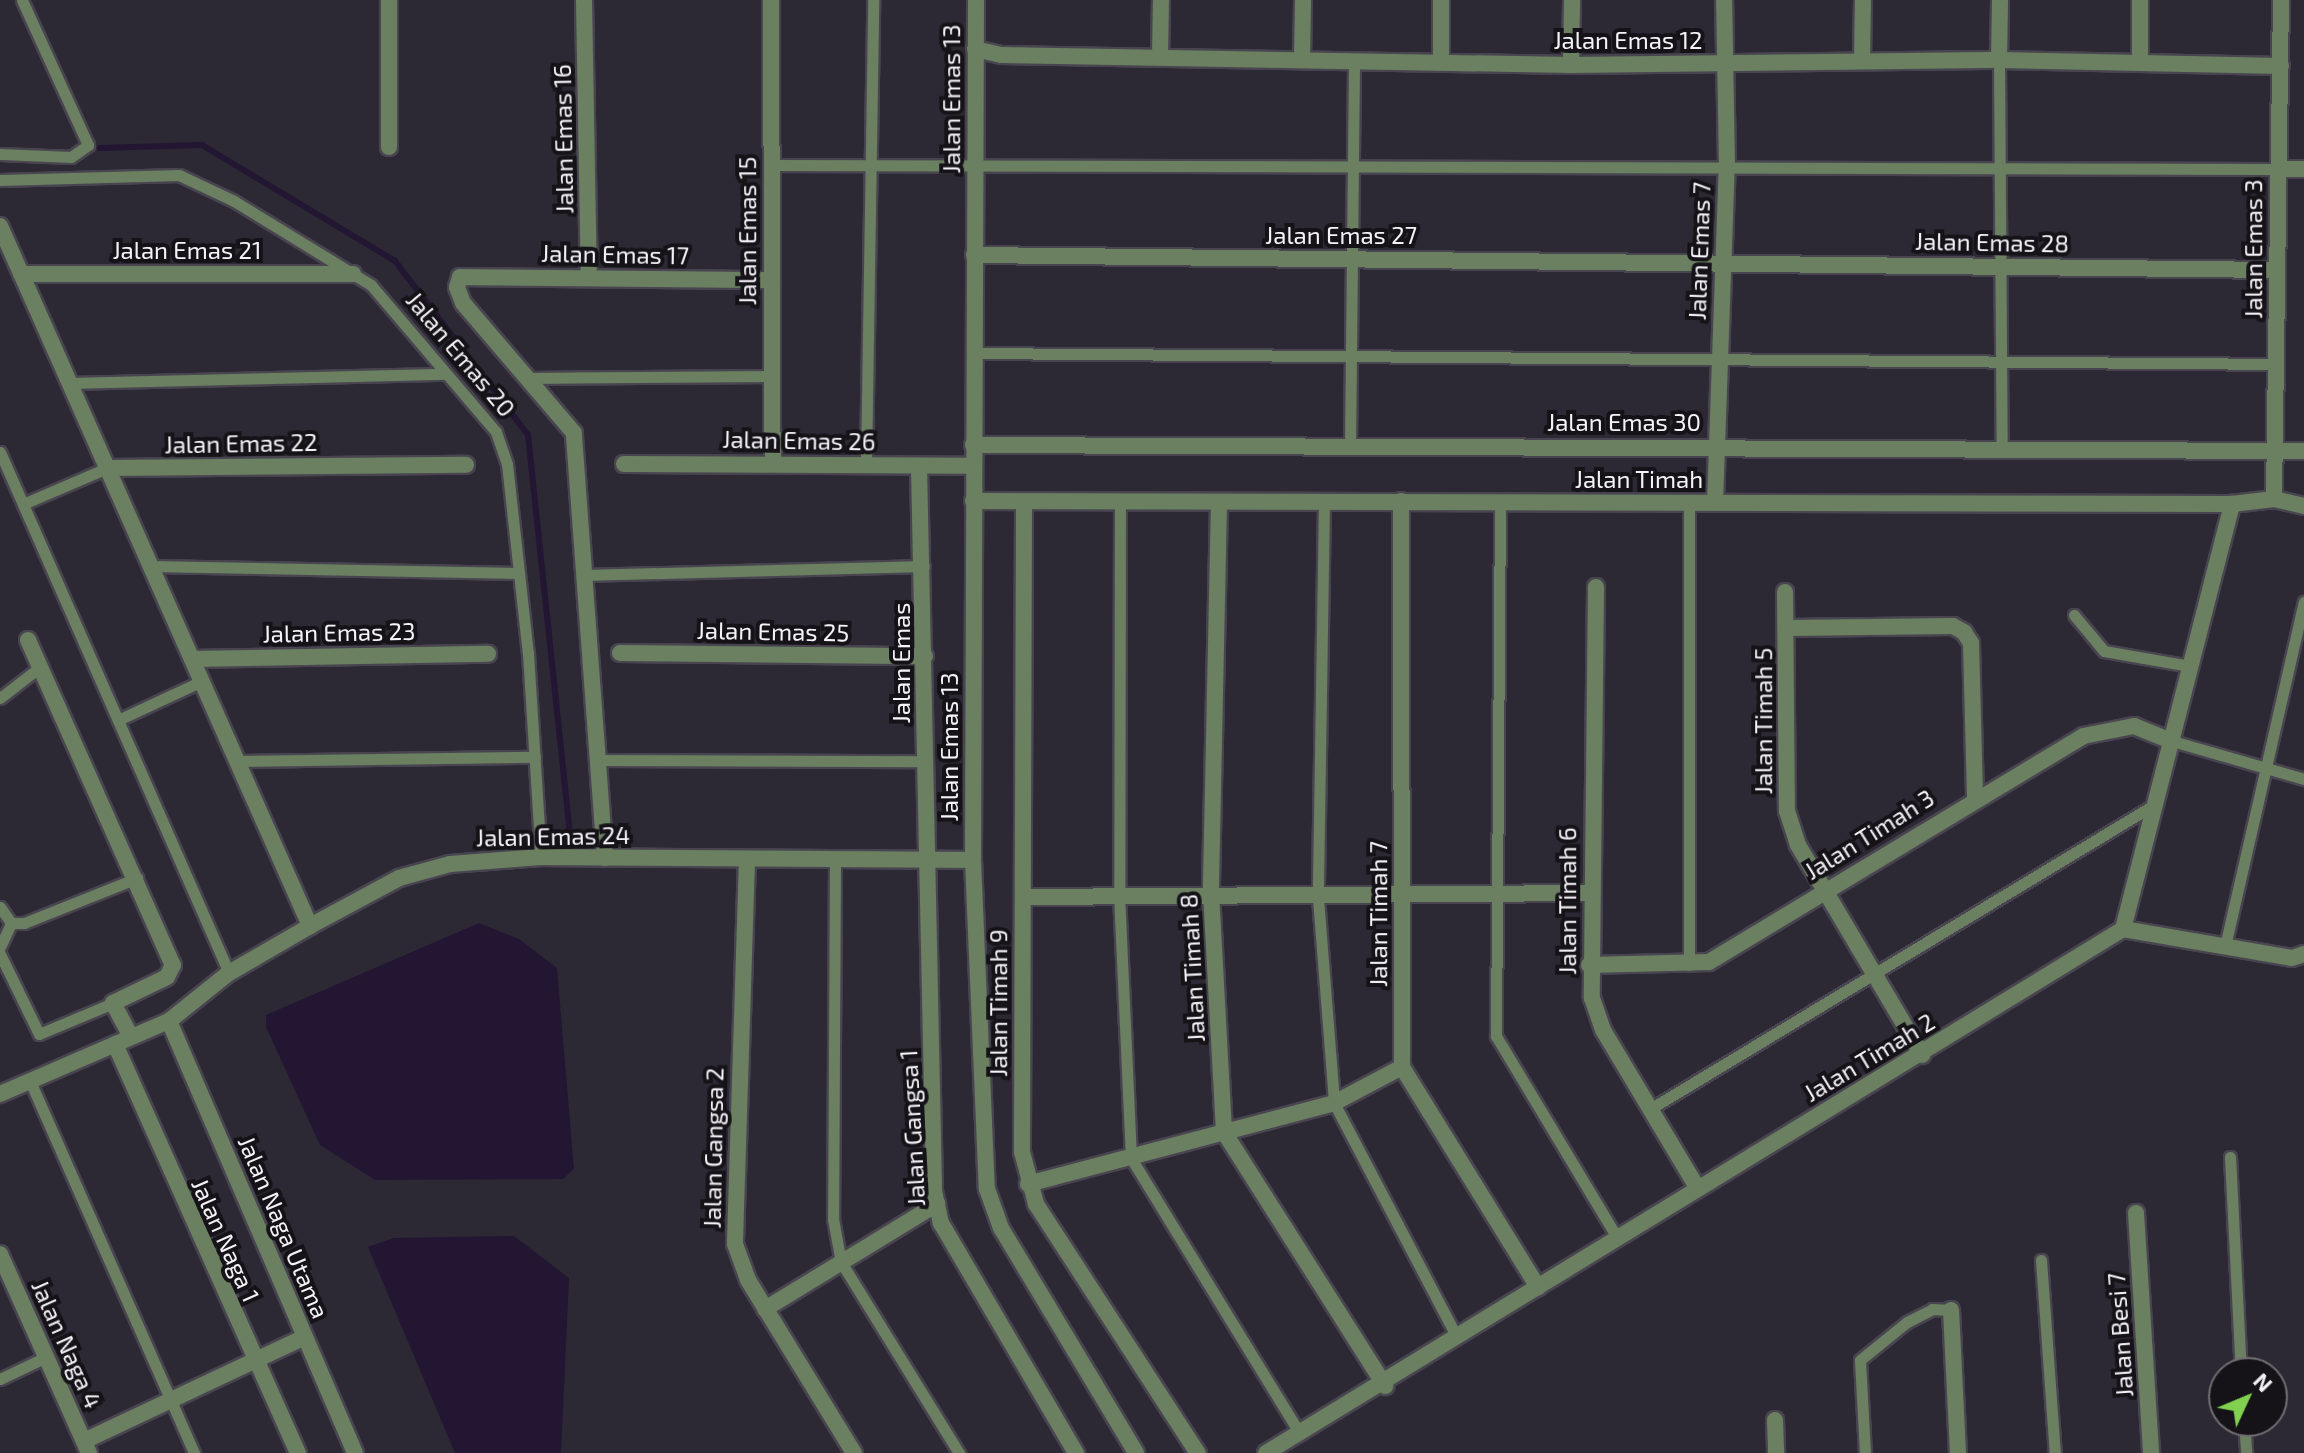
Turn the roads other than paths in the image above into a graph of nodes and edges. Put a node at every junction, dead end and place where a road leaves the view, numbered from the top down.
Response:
1 (22, 0) edge
2 (389, 0) edge
3 (584, 0) edge
4 (771, 0) edge
5 (873, 0) edge
6 (976, 0) edge
7 (1161, 0) edge
8 (1303, 0) edge
9 (1441, 0) edge
10 (1572, 0) edge
11 (1724, 0) edge
12 (1863, 0) edge
13 (2000, 0) edge
14 (2140, 0) edge
15 (2281, 0) edge
16 (975, 49) junction
17 (1160, 57) junction
18 (1302, 60) junction
19 (1441, 60) junction
20 (1999, 60) junction
21 (1354, 61) junction
22 (1862, 61) junction
23 (2140, 61) junction
24 (1571, 65) junction
25 (1725, 65) junction
26 (2281, 66) junction
27 (389, 147) dead end
28 (0, 154) edge
29 (869, 163) junction
30 (1352, 164) junction
31 (771, 165) junction
32 (975, 165) junction
33 (1727, 166) junction
34 (1998, 168) junction
35 (2277, 169) junction
36 (2304, 169) edge
37 (0, 180) edge
38 (0, 226) edge
39 (974, 255) junction
40 (1349, 260) junction
41 (1707, 260) joint
42 (1725, 262) junction
43 (1997, 266) junction
44 (2276, 270) junction
45 (21, 274) junction
46 (353, 274) junction
47 (589, 277) junction
48 (770, 280) junction
49 (973, 353) junction
50 (1350, 354) junction
51 (1718, 359) junction
52 (1999, 362) junction
53 (2276, 364) junction
54 (446, 374) junction
55 (772, 376) junction
56 (529, 378) junction
57 (69, 383) junction
58 (973, 445) junction
59 (1350, 446) junction
60 (1714, 446) junction
61 (2002, 447) junction
62 (2275, 447) junction
63 (2304, 451) edge
64 (0, 452) edge
65 (773, 463) junction
66 (624, 464) dead end
67 (866, 464) junction
68 (466, 465) dead end
69 (919, 466) junction
70 (973, 466) junction
71 (107, 468) junction
72 (2274, 499) junction
73 (1120, 500) junction
74 (973, 501) junction
75 (1401, 501) junction
76 (1219, 502) junction
77 (1324, 502) junction
78 (1500, 502) junction
79 (1024, 503) junction
80 (1715, 503) junction
81 (23, 504) junction
82 (1689, 504) junction
83 (2232, 504) junction
84 (2304, 506) edge
85 (151, 566) junction
86 (924, 566) junction
87 (519, 573) junction
88 (584, 575) junction
89 (1596, 587) dead end
90 (1785, 592) dead end
91 (2304, 602) edge
92 (2074, 615) dead end
93 (1787, 628) junction
94 (28, 640) dead end
95 (620, 653) dead end
96 (488, 654) dead end
97 (925, 656) junction
98 (192, 659) junction
99 (2190, 666) junction
100 (40, 667) junction
101 (202, 681) junction
102 (0, 698) edge
103 (118, 720) junction
104 (2169, 740) junction
105 (535, 757) junction
106 (599, 760) junction
107 (237, 761) junction
108 (926, 761) junction
109 (2266, 769) junction
110 (2304, 779) edge
111 (1975, 796) junction
112 (2152, 806) junction
113 (541, 857) junction
114 (605, 858) junction
115 (747, 859) junction
116 (835, 859) junction
117 (928, 860) junction
118 (973, 860) junction
119 (137, 878) junction
120 (1825, 890) junction
121 (1211, 892) junction
122 (1591, 893) junction
123 (1119, 894) junction
124 (1495, 895) junction
125 (1023, 897) junction
126 (1402, 897) junction
127 (1318, 898) junction
128 (0, 907) edge
129 (11, 923) junction
130 (310, 926) junction
131 (2123, 929) junction
132 (2225, 946) junction
133 (0, 947) edge
134 (0, 954) edge
135 (2304, 954) edge
136 (1589, 965) junction
137 (1689, 965) junction
138 (229, 973) junction
139 (1875, 975) junction
140 (113, 1003) junction
141 (169, 1021) junction
142 (123, 1041) junction
143 (1922, 1055) junction
144 (1402, 1067) junction
145 (30, 1081) junction
146 (0, 1094) edge
147 (1334, 1103) junction
148 (1650, 1109) junction
149 (1224, 1132) junction
150 (2230, 1157) dead end
151 (1131, 1158) junction
152 (1028, 1184) junction
153 (1697, 1187) junction
154 (937, 1204) junction
155 (2136, 1213) dead end
156 (1617, 1237) junction
157 (0, 1254) edge
158 (2041, 1260) dead end
159 (841, 1262) junction
160 (1538, 1287) junction
161 (765, 1309) junction
162 (1951, 1310) joint
163 (305, 1337) junction
164 (1457, 1337) junction
165 (46, 1357) junction
166 (2240, 1357) edge
167 (256, 1363) junction
168 (0, 1379) edge
169 (1385, 1386) junction
170 (171, 1401) junction
171 (1775, 1420) dead end
172 (1300, 1434) junction
173 (87, 1447) edge
174 (194, 1453) edge
175 (298, 1453) edge
176 (355, 1453) edge
177 (854, 1453) edge
178 (959, 1453) edge
179 (1076, 1453) edge
180 (1136, 1453) edge
181 (1198, 1453) edge
182 (1266, 1453) edge
183 (1776, 1453) edge
184 (1865, 1453) edge
185 (1958, 1453) edge
186 (2055, 1453) edge
187 (2151, 1453) edge

1 - 28 lane
2 - 27 street
3 - 47 street, Jalan Emas 16
4 - 31 street, Jalan Emas 15
5 - 29 lane
6 - 16 street, Jalan Emas 13
7 - 17 street
8 - 18 street
9 - 19 street
10 - 24 street
11 - 25 street, Jalan Emas 7
12 - 22 street
13 - 20 street
14 - 23 street
15 - 26 street, Jalan Emas 3
16 - 17 street, Jalan Emas 12
16 - 32 street, Jalan Emas 13
17 - 18 street, Jalan Emas 12
18 - 21 street, Jalan Emas 12
19 - 21 street, Jalan Emas 12
19 - 24 street, Jalan Emas 12
20 - 22 street, Jalan Emas 12
20 - 23 street, Jalan Emas 12
20 - 34 lane
21 - 30 lane
22 - 25 street, Jalan Emas 12
23 - 26 street, Jalan Emas 12
24 - 25 street, Jalan Emas 12
25 - 33 street, Jalan Emas 7
26 - 35 street, Jalan Emas 3
29 - 31 lane
29 - 32 lane
29 - 67 lane
30 - 32 lane
30 - 33 lane
30 - 40 lane
31 - 48 street, Jalan Emas 15
32 - 39 street, Jalan Emas 13
33 - 34 lane
33 - 42 street, Jalan Emas 7
34 - 35 lane
34 - 43 lane
35 - 36 street
35 - 44 street, Jalan Emas 3
37 - 46 lane, Jalan Emas 20
38 - 45 street
39 - 40 street, Jalan Emas 27
39 - 49 street, Jalan Emas 13
40 - 41 street, Jalan Emas 27
40 - 50 lane
41 - 42 street, Jalan Emas 28
42 - 43 street, Jalan Emas 28
42 - 51 street, Jalan Emas 7
43 - 44 street, Jalan Emas 28
43 - 52 lane
44 - 53 street, Jalan Emas 3
45 - 46 street, Jalan Emas 21
45 - 57 street
46 - 54 lane, Jalan Emas 20
47 - 48 street, Jalan Emas 17
47 - 56 street, Jalan Emas 17
48 - 55 street, Jalan Emas 15
49 - 50 lane
49 - 58 street, Jalan Emas 13
50 - 51 lane
50 - 59 lane
51 - 52 lane
51 - 60 street, Jalan Emas 7
52 - 53 lane
52 - 61 lane
53 - 62 street, Jalan Emas 3
54 - 57 lane
54 - 87 lane, Jalan Emas 20
55 - 56 lane
55 - 65 street, Jalan Emas 15
56 - 88 street
57 - 71 street
58 - 59 street, Jalan Emas 30
58 - 70 street, Jalan Emas 13
59 - 60 street, Jalan Emas 30
60 - 61 street, Jalan Emas 30
60 - 80 street, Jalan Emas 7
61 - 62 street, Jalan Emas 30
62 - 63 street, Jalan Emas 30
62 - 72 street, Jalan Emas 3
64 - 81 lane
65 - 66 street, Jalan Emas 26
65 - 67 street, Jalan Emas 26
67 - 69 street, Jalan Emas 26
68 - 71 street, Jalan Emas 22
69 - 70 street, Jalan Emas 26
69 - 86 street, Jalan Emas
70 - 74 street, Jalan Emas 13
71 - 81 lane, Jalan Emas 22
71 - 85 street
72 - 83 street, Jalan Timah
72 - 84 street, Jalan Timah
73 - 76 street, Jalan Timah
73 - 79 street, Jalan Timah
73 - 123 lane
74 - 79 street, Jalan Timah
74 - 118 street, Jalan Emas 13
75 - 77 street, Jalan Timah
75 - 78 street, Jalan Timah
75 - 126 street, Jalan Timah 7
76 - 77 street, Jalan Timah
76 - 121 street, Jalan Timah 8
77 - 127 lane
78 - 82 street, Jalan Timah
78 - 124 lane
79 - 125 street, Jalan Timah 9
80 - 82 street, Jalan Timah
80 - 83 street, Jalan Timah
81 - 103 lane
82 - 137 lane
83 - 99 street
85 - 87 lane
85 - 98 street
86 - 88 lane
86 - 97 street, Jalan Emas
87 - 105 lane, Jalan Emas 20
88 - 106 street
89 - 122 street, Jalan Timah 6
90 - 93 street, Jalan Timah 5
91 - 109 lane
92 - 99 lane
93 - 111 street
93 - 120 street, Jalan Timah 5
94 - 100 street
95 - 97 street, Jalan Emas 25
96 - 98 street, Jalan Emas 23
97 - 108 street, Jalan Emas
98 - 101 street
99 - 104 street
100 - 102 lane
100 - 119 street
101 - 103 lane
101 - 107 street
103 - 138 lane
104 - 109 lane
104 - 111 street, Jalan Timah 3
104 - 112 street
105 - 107 lane
105 - 113 lane, Jalan Emas 20
106 - 108 lane
106 - 114 street
107 - 130 street
108 - 117 street, Jalan Emas
109 - 110 lane
109 - 132 lane
111 - 120 street, Jalan Timah 3
112 - 131 street
112 - 139 lane
113 - 114 street, Jalan Emas 24
113 - 130 street, Jalan Emas 24
114 - 115 street, Jalan Emas 24
115 - 116 street, Jalan Emas 24
115 - 161 street, Jalan Gangsa 2
116 - 117 street, Jalan Emas 24
116 - 159 lane
117 - 118 street, Jalan Emas 24
117 - 154 street, Jalan Gangsa 1
118 - 180 street, Jalan Emas 13
119 - 129 lane
119 - 140 street
120 - 137 street, Jalan Timah 3
120 - 139 street, Jalan Timah 5
121 - 123 street
121 - 127 street
121 - 149 street, Jalan Timah 8
122 - 124 street
122 - 136 street, Jalan Timah 6
123 - 125 street
123 - 151 lane
124 - 126 street
124 - 156 lane
125 - 152 street, Jalan Timah 9
126 - 127 street
126 - 144 street, Jalan Timah 7
127 - 147 lane
128 - 129 lane
129 - 133 lane
130 - 138 street, Jalan Emas 24
131 - 132 street
131 - 143 street, Jalan Timah 2
132 - 135 street
134 - 140 lane
136 - 137 street, Jalan Timah 3
136 - 148 street, Jalan Timah 6
138 - 141 street, Jalan Emas 24
139 - 143 street, Jalan Timah 5
139 - 148 lane
140 - 142 street, Jalan Naga 1
141 - 142 street, Jalan Emas 24
141 - 163 street, Jalan Naga Utama
142 - 145 street, Jalan Emas 24
142 - 167 street, Jalan Naga 1
143 - 153 street, Jalan Timah 2
144 - 147 street
144 - 160 street
145 - 146 street, Jalan Emas 24
145 - 170 lane
147 - 149 street
147 - 164 lane
148 - 153 street, Jalan Timah 6
149 - 151 street
149 - 169 street, Jalan Timah 8
150 - 166 lane
151 - 152 street
151 - 172 lane
152 - 181 street, Jalan Timah 9
153 - 156 street, Jalan Timah 2
154 - 159 street
154 - 179 street, Jalan Gangsa 1
155 - 187 street, Jalan Besi 7
156 - 160 street, Jalan Timah 2
157 - 165 street, Jalan Naga 4
158 - 186 lane
159 - 161 street
159 - 178 lane
160 - 164 street, Jalan Timah 2
161 - 177 street, Jalan Gangsa 2
162 - 184 lane
162 - 185 street
163 - 167 street
163 - 176 street, Jalan Naga Utama
164 - 169 street, Jalan Timah 2
165 - 168 lane
165 - 173 street, Jalan Naga 4
167 - 170 street
167 - 175 street, Jalan Naga 1
169 - 172 street, Jalan Timah 2
170 - 173 street
170 - 174 lane
171 - 183 street
172 - 182 street, Jalan Timah 2

